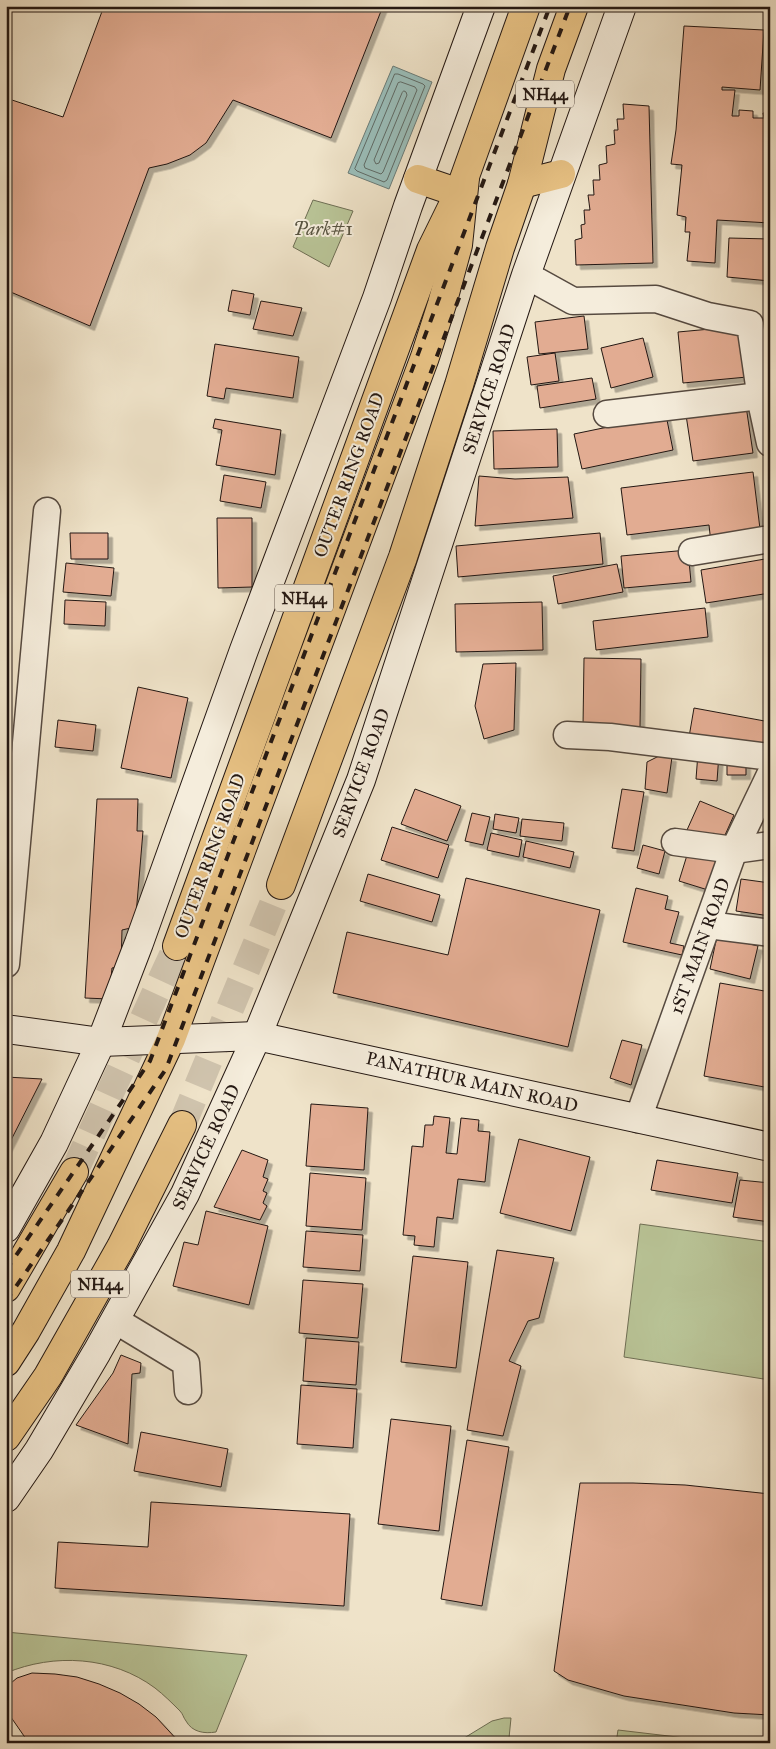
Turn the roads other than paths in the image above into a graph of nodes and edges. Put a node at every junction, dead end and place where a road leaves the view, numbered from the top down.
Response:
1 (481, 6) edge
2 (526, 6) edge
3 (574, 6) edge
4 (622, 6) edge
5 (561, 174) junction
6 (418, 179) junction
7 (522, 184) junction
8 (462, 185) junction
9 (526, 276) junction
10 (760, 396) junction
11 (606, 414) dead end
12 (770, 443) edge
13 (47, 511) dead end
14 (770, 539) edge
15 (692, 552) dead end
16 (567, 735) dead end
17 (770, 757) edge
18 (770, 775) edge
19 (674, 842) dead end
20 (770, 846) edge
21 (734, 850) junction
22 (281, 885) tunnel mouth
23 (708, 925) junction
24 (770, 933) edge
25 (177, 946) tunnel mouth
26 (6, 964) edge
27 (6, 1029) edge
28 (257, 1036) junction
29 (171, 1039) junction
30 (102, 1042) junction
31 (638, 1120) junction
32 (182, 1125) tunnel mouth
33 (770, 1147) edge
34 (74, 1172) tunnel mouth
35 (6, 1228) edge
36 (6, 1288) edge
37 (115, 1320) junction
38 (6, 1362) edge
39 (188, 1391) dead end
40 (6, 1437) edge
41 (6, 1498) edge

1 - 6 street
2 - 8 highway, OUTER RING ROAD / NH44
3 - 7 highway, NH44
4 - 5 street, SERVICE ROAD
5 - 7 highway
5 - 9 street, SERVICE ROAD
6 - 8 highway
6 - 30 street
7 - 22 highway, NH44
8 - 25 highway, OUTER RING ROAD / NH44
8 - 29 highway
9 - 10 street
9 - 28 street, SERVICE ROAD
10 - 11 street
10 - 12 street
13 - 26 street
14 - 15 street
16 - 17 street
18 - 21 street, 1ST MAIN ROAD
19 - 21 street
20 - 21 street
21 - 23 street, 1ST MAIN ROAD
23 - 24 street
23 - 31 street, 1ST MAIN ROAD
27 - 30 street, PANATHUR MAIN ROAD
28 - 29 street, PANATHUR MAIN ROAD
28 - 31 street, PANATHUR MAIN ROAD
28 - 37 street, SERVICE ROAD
29 - 30 street, PANATHUR MAIN ROAD
29 - 38 highway
30 - 35 street
31 - 33 street, PANATHUR MAIN ROAD
32 - 40 highway, NH44
34 - 36 highway
37 - 39 street
37 - 41 street, SERVICE ROAD

